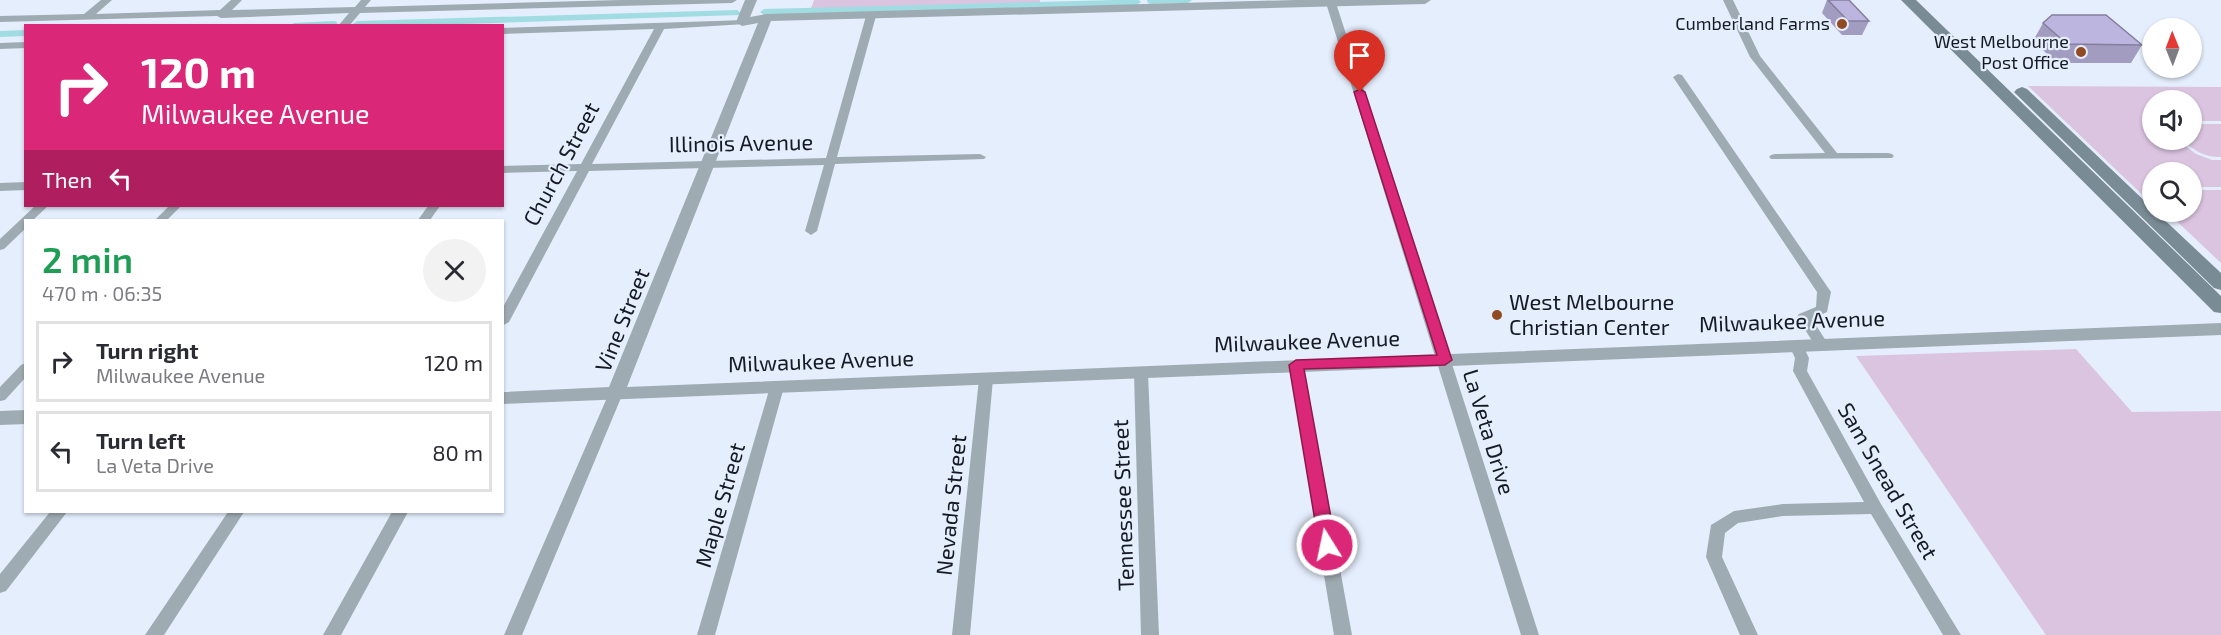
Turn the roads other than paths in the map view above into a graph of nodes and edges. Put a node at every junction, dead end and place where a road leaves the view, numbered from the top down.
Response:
1 (107, 0) edge
2 (237, 0) edge
3 (366, 0) edge
4 (732, 0) edge
5 (751, 0) edge
6 (1425, 0) edge
7 (1728, 0) edge
8 (1908, 0) edge
9 (1925, 0) edge
10 (619, 2) edge
11 (1331, 3) junction
12 (493, 4) edge
13 (1144, 4) edge
14 (357, 10) junction
15 (221, 15) junction
16 (872, 16) junction
17 (86, 17) junction
18 (766, 18) junction
19 (0, 19) edge
20 (742, 22) junction
21 (345, 24) edge
22 (660, 27) junction
23 (504, 31) edge
24 (24, 45) edge
25 (0, 46) edge
26 (1678, 77) dead end
27 (1833, 156) junction
28 (1888, 156) dead end
29 (980, 157) dead end
30 (1775, 157) dead end
31 (831, 161) junction
32 (708, 164) junction
33 (584, 168) junction
34 (504, 170) edge
35 (24, 186) edge
36 (0, 187) edge
37 (41, 207) edge
38 (174, 207) edge
39 (28, 219) edge
40 (162, 219) edge
41 (24, 223) edge
42 (811, 231) dead end
43 (0, 246) edge
44 (2221, 284) edge
45 (2221, 307) edge
46 (504, 318) edge
47 (2221, 328) edge
48 (1821, 344) junction
49 (1796, 345) junction
50 (1445, 360) junction
51 (1296, 365) junction
52 (24, 370) edge
53 (1141, 373) junction
54 (986, 379) junction
55 (777, 387) junction
56 (616, 393) junction
57 (0, 396) edge
58 (504, 398) edge
59 (24, 417) edge
60 (0, 418) edge
61 (1875, 508) junction
62 (58, 513) edge
63 (235, 513) edge
64 (399, 513) edge
65 (0, 586) edge
66 (154, 635) edge
67 (332, 635) edge
68 (513, 635) edge
69 (706, 635) edge
70 (961, 635) edge
71 (1150, 635) edge
72 (1343, 635) edge
73 (1530, 635) edge
74 (1749, 635) edge
75 (1952, 635) edge

1 - 17 street
2 - 15 street
3 - 14 street
4 - 10 street
5 - 20 street
6 - 11 street
7 - 27 street
8 - 45 main road
9 - 44 main road
10 - 12 street
11 - 13 street
11 - 50 street, La Veta Drive
12 - 14 street
13 - 16 street
14 - 15 street
14 - 21 street
15 - 17 street
16 - 18 street
16 - 31 street
17 - 19 street
18 - 20 street
18 - 32 street, Vine Street
20 - 22 street
22 - 23 street
22 - 33 street, Church Street
24 - 25 street
26 - 48 street
27 - 28 street
27 - 30 street
29 - 31 street, Illinois Avenue
31 - 32 street, Illinois Avenue
31 - 42 street
32 - 33 street, Illinois Avenue
32 - 56 street, Vine Street
33 - 34 street, Illinois Avenue
33 - 46 street, Church Street
35 - 36 street
37 - 39 street
38 - 40 street
41 - 43 street
47 - 48 street, Milwaukee Avenue
48 - 49 street, Milwaukee Avenue
49 - 50 street, Milwaukee Avenue
49 - 61 street, Sam Snead Street
50 - 51 street, Milwaukee Avenue
50 - 73 street, La Veta Drive
51 - 53 street, Milwaukee Avenue
51 - 72 street
52 - 57 street
53 - 54 street, Milwaukee Avenue
53 - 71 street, Tennessee Street
54 - 55 street, Milwaukee Avenue
54 - 70 street, Nevada Street
55 - 56 street, Milwaukee Avenue
55 - 69 street, Maple Street
56 - 58 street, Milwaukee Avenue
56 - 68 street, Vine Street
59 - 60 street
61 - 74 street
61 - 75 street, Sam Snead Street
62 - 65 street
63 - 66 street
64 - 67 street

